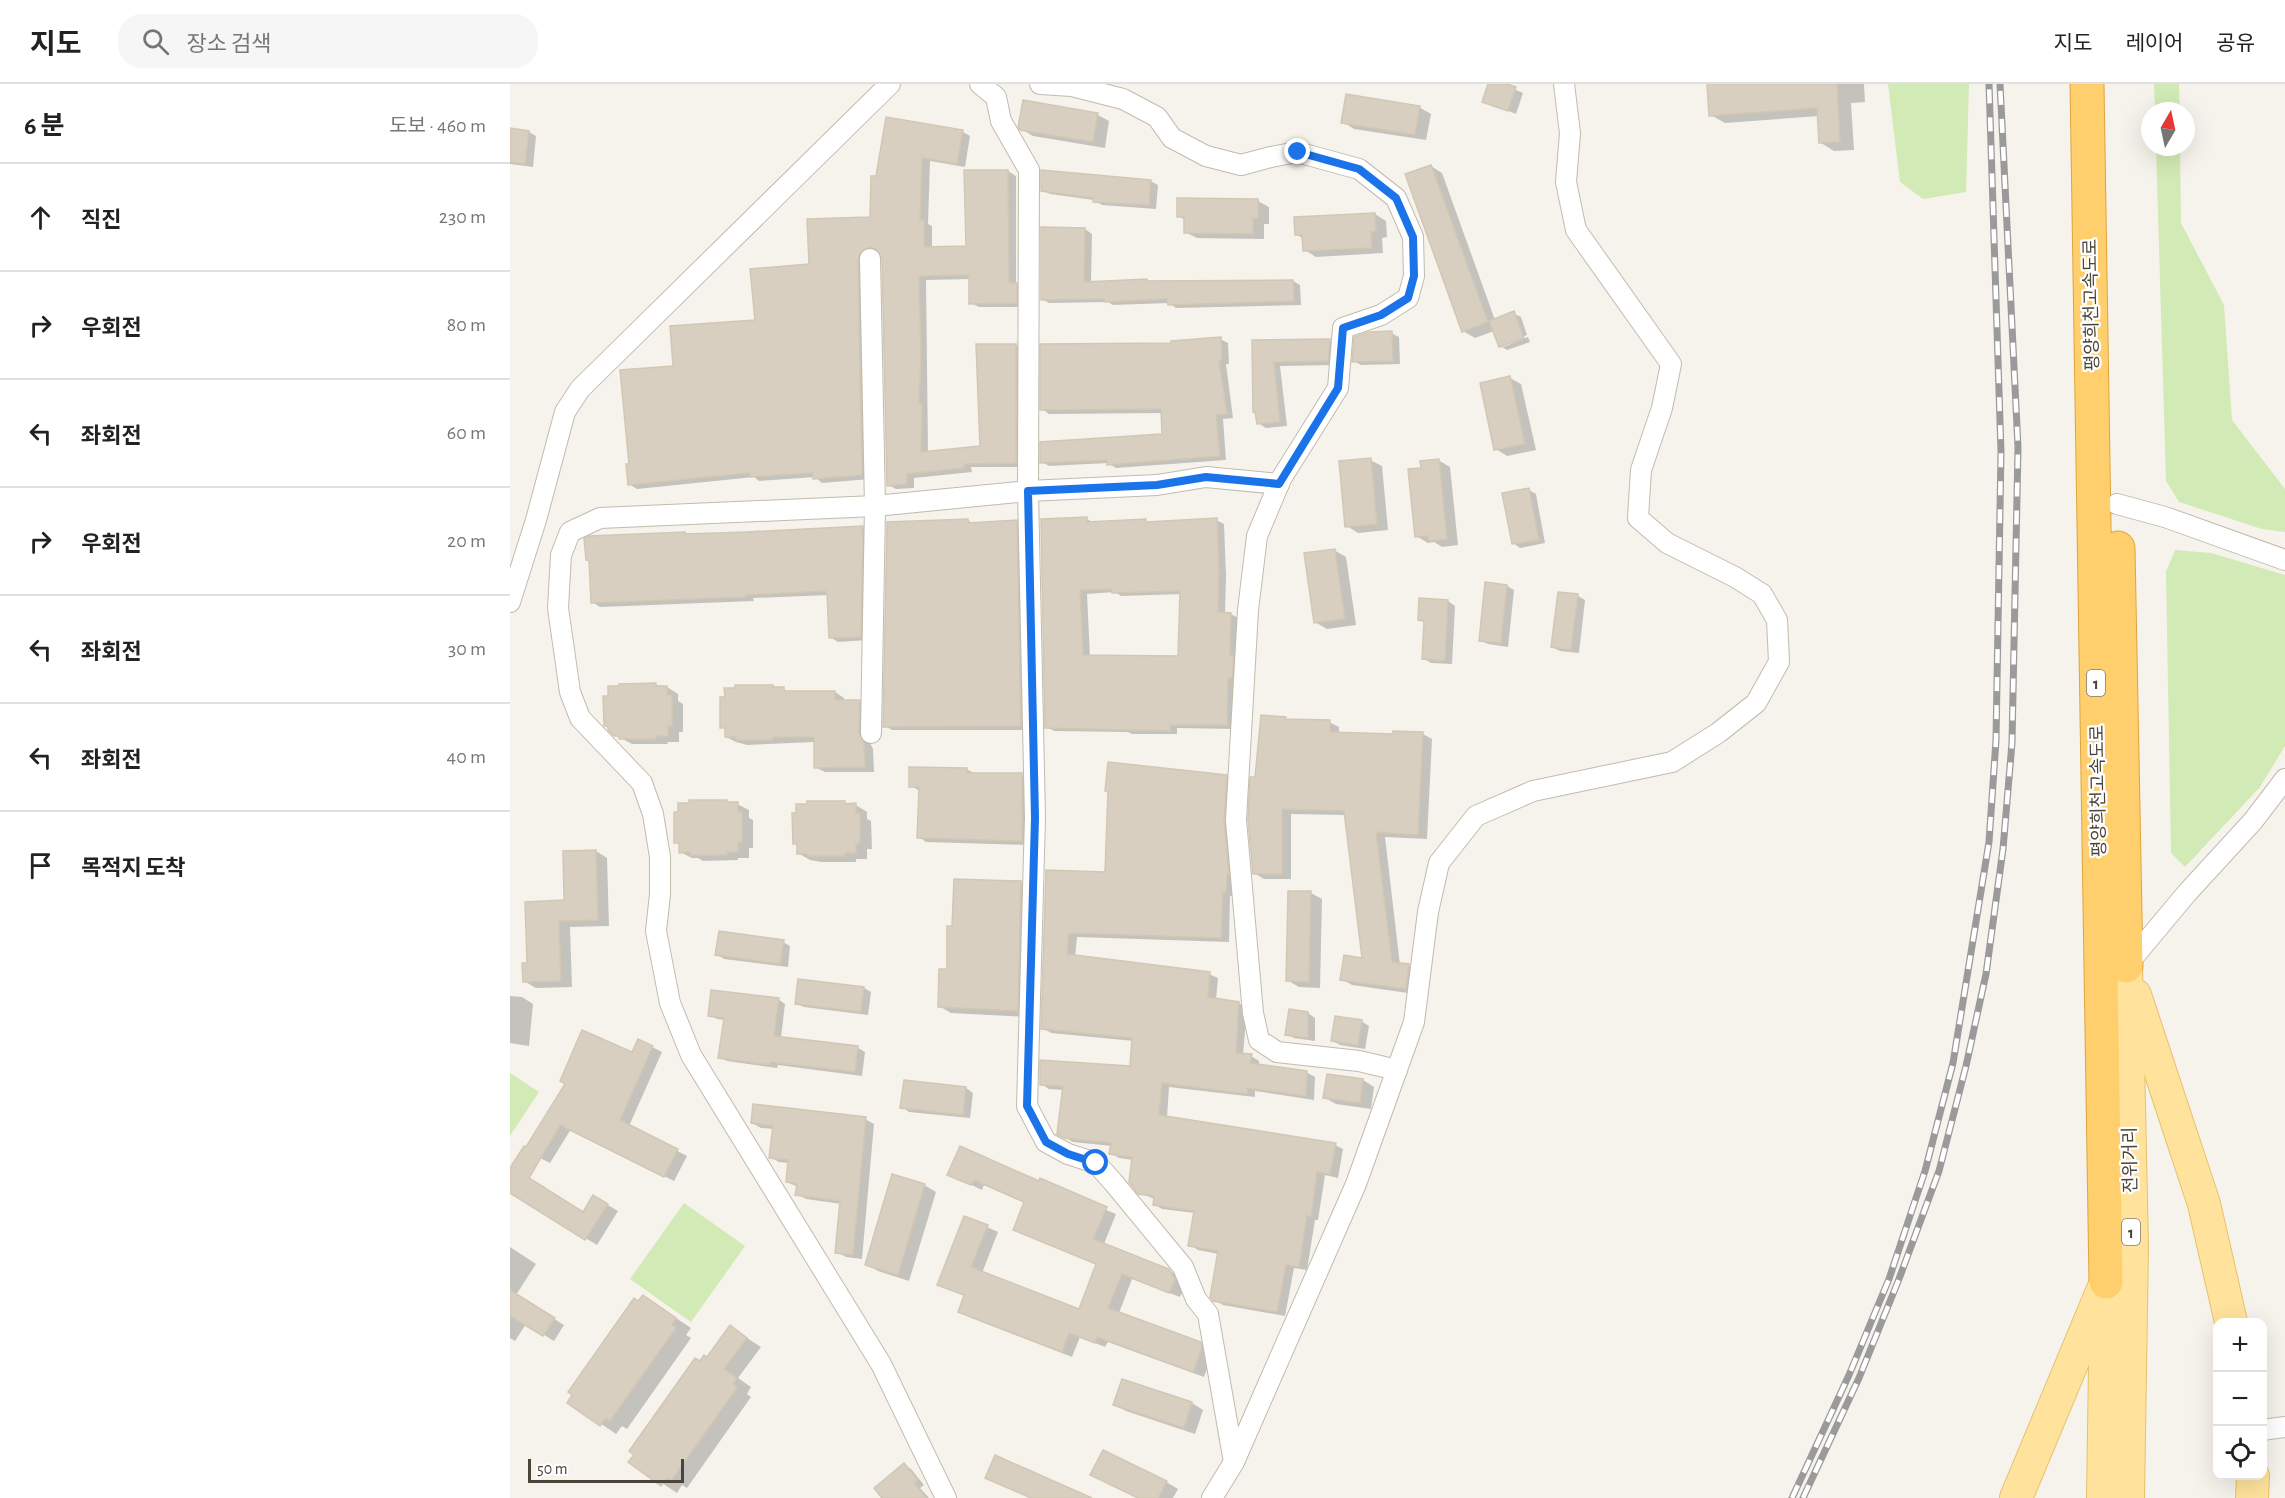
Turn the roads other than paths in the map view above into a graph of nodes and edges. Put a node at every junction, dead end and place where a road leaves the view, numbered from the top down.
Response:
1 (890, 84) edge
2 (980, 84) edge
3 (1040, 84) edge
4 (1564, 84) edge
5 (2087, 84) edge
6 (2108, 84) edge
7 (870, 259) dead end
8 (1279, 484) junction
9 (1028, 491) junction
10 (2117, 504) junction
11 (875, 506) junction
12 (2285, 560) edge
13 (510, 602) edge
14 (871, 733) dead end
15 (2285, 779) edge
16 (2126, 966) junction
17 (1397, 1070) junction
18 (2106, 1282) junction
19 (2230, 1318) edge
20 (2285, 1427) edge
21 (2267, 1430) edge
22 (1234, 1462) junction
23 (2253, 1480) edge
24 (946, 1498) edge
25 (1212, 1498) edge
26 (2016, 1498) edge
27 (2103, 1498) edge
28 (2128, 1498) edge
29 (2252, 1498) edge

1 - 13 street
2 - 9 street
3 - 8 street
4 - 17 street
5 - 18 highway, 평양희천고속도로 / 1
6 - 10 highway, 평양희천고속도로 / 1
7 - 11 street
8 - 9 street
8 - 17 street
9 - 11 street
9 - 22 street
10 - 12 street
10 - 16 highway, 평양희천고속도로 / 1
11 - 14 street
11 - 24 street
15 - 16 street
16 - 19 main road
16 - 28 main road, 전위거리 / 1
17 - 22 street
18 - 26 main road
18 - 27 main road, 1
20 - 21 street
22 - 25 street
23 - 29 main road

